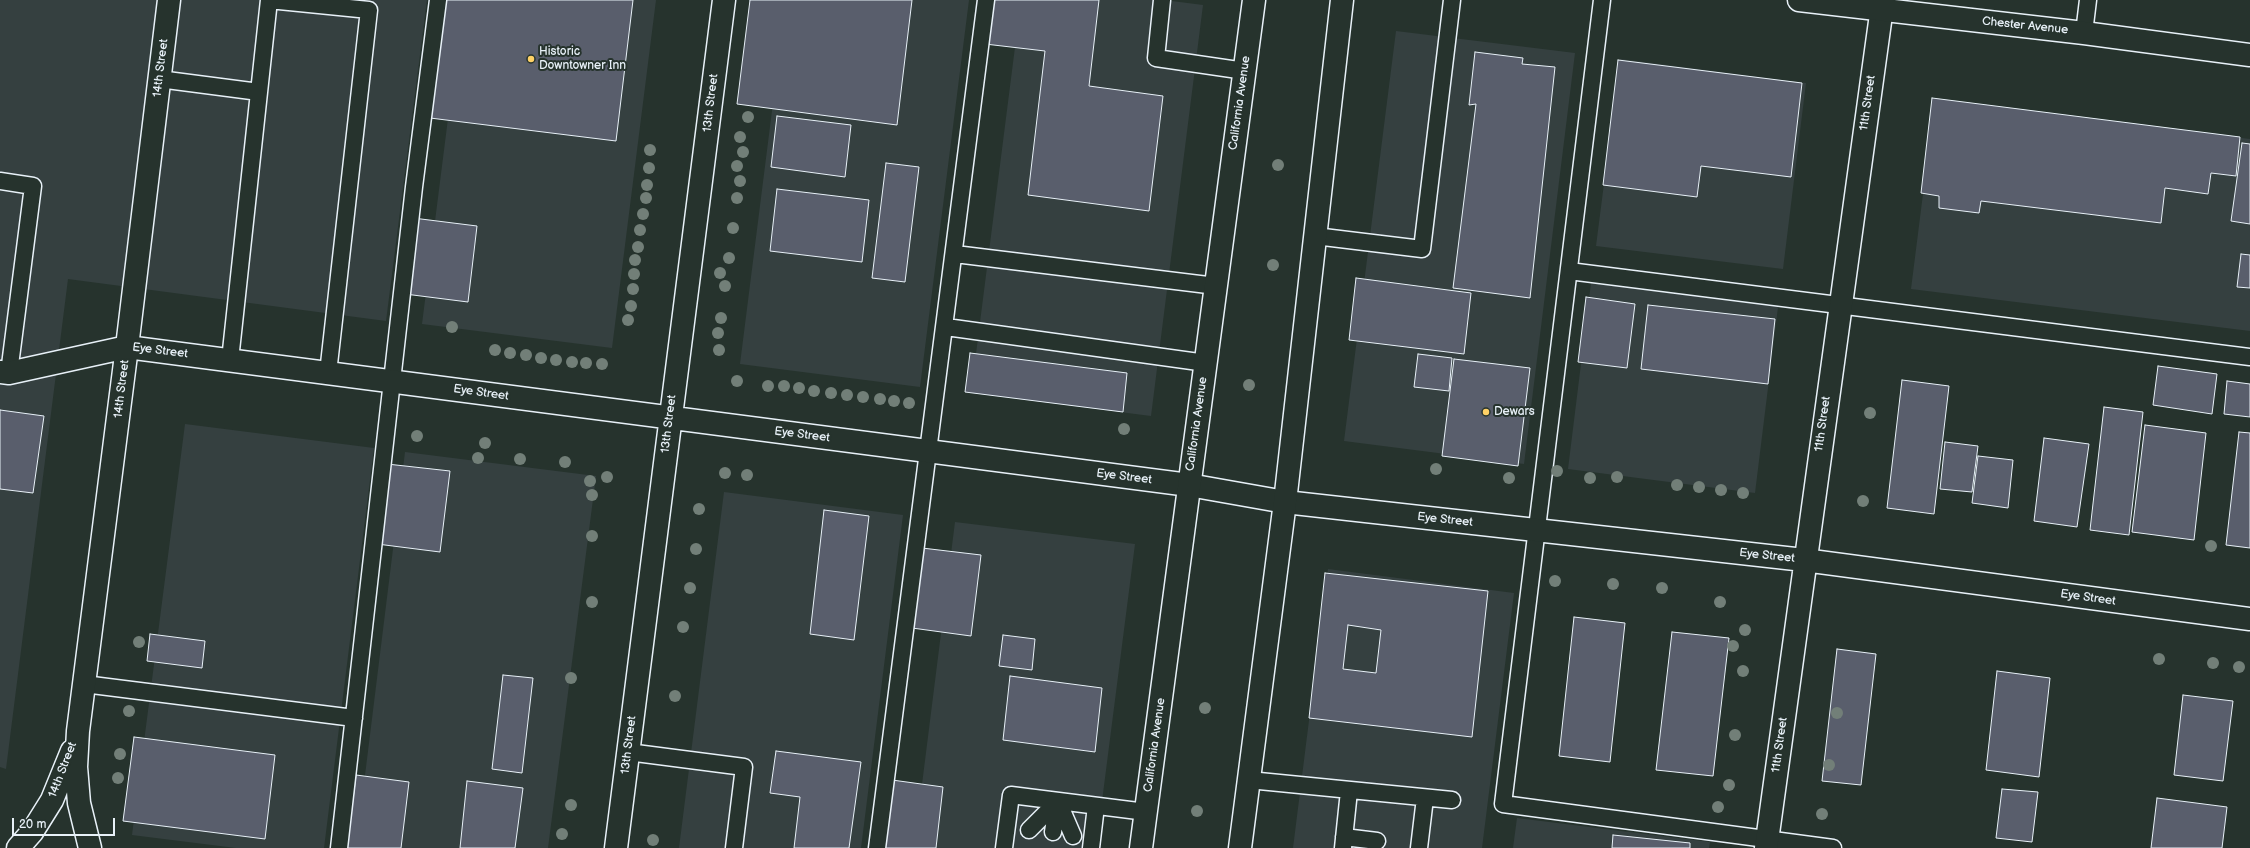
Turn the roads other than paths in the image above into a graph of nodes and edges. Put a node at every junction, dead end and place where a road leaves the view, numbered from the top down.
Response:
1 (169, 0) edge
2 (438, 0) edge
3 (724, 0) edge
4 (986, 0) edge
5 (1162, 0) edge
6 (1254, 0) edge
7 (1342, 0) edge
8 (1452, 0) edge
9 (1602, 0) edge
10 (1799, 0) edge
11 (2088, 0) edge
12 (1882, 5) edge
13 (2084, 32) junction
14 (2250, 55) edge
15 (1245, 71) junction
16 (159, 79) junction
17 (259, 92) junction
18 (0, 181) edge
19 (1315, 236) junction
20 (954, 254) junction
21 (1569, 271) junction
22 (1216, 286) junction
23 (1840, 305) junction
24 (946, 327) junction
25 (127, 346) junction
26 (2250, 358) edge
27 (230, 360) junction
28 (1206, 363) junction
29 (4, 373) edge
30 (328, 373) junction
31 (392, 381) junction
32 (670, 418) junction
33 (930, 452) junction
34 (1189, 485) junction
35 (1285, 502) junction
36 (1537, 530) junction
37 (1804, 560) junction
38 (2250, 619) edge
39 (84, 684) junction
40 (354, 718) junction
41 (78, 731) junction
42 (628, 752) junction
43 (1249, 780) junction
44 (1349, 791) junction
45 (1425, 798) junction
46 (1452, 800) dead end
47 (1058, 801) junction
48 (1096, 806) junction
49 (1146, 812) junction
50 (1029, 830) dead end
51 (1053, 832) dead end
52 (1073, 836) dead end
53 (1377, 841) dead end
54 (1344, 843) edge
55 (1766, 844) edge
56 (1417, 846) edge
57 (18, 848) edge
58 (90, 848) edge
59 (339, 848) edge
60 (616, 848) edge
61 (734, 848) edge
62 (878, 848) edge
63 (1004, 848) edge
64 (1091, 848) edge
65 (1141, 848) edge
66 (1240, 848) edge
67 (1833, 848) edge

1 - 16 street, 14th Street
2 - 31 lane
3 - 32 street, 13th Street
4 - 20 lane
5 - 15 lane
6 - 15 street, California Avenue
7 - 19 street
8 - 19 lane
9 - 21 lane
10 - 12 street, Chester Avenue
11 - 13 lane
12 - 13 street, Chester Avenue
12 - 23 street, 11th Street
13 - 14 street, Chester Avenue
15 - 22 street, California Avenue
16 - 17 lane
16 - 25 street, 14th Street
17 - 27 lane
17 - 30 lane
18 - 29 lane
19 - 35 street
20 - 22 lane
20 - 24 lane
21 - 23 lane
21 - 36 lane
22 - 28 street, California Avenue
23 - 26 lane
23 - 37 street, 11th Street
24 - 28 lane
24 - 33 lane
25 - 27 street, Eye Street
25 - 29 street, Eye Street
25 - 39 street, 14th Street
27 - 30 street, Eye Street
28 - 34 street, California Avenue
30 - 31 street, Eye Street
31 - 32 street, Eye Street
31 - 40 lane
32 - 33 street, Eye Street
32 - 42 street, 13th Street
33 - 34 street, Eye Street
33 - 62 lane
34 - 35 street, Eye Street
34 - 49 street, California Avenue
35 - 36 street, Eye Street
35 - 43 street
36 - 37 street, Eye Street
36 - 55 lane
37 - 38 street, Eye Street
37 - 55 street, 11th Street
39 - 40 lane
39 - 41 street, 14th Street
40 - 59 lane
41 - 57 street, 14th Street
41 - 58 street, 14th Street
42 - 60 street, 13th Street
42 - 61 lane
43 - 44 lane
43 - 66 street
44 - 45 lane
44 - 54 lane
45 - 46 lane
45 - 56 lane
47 - 48 lane
47 - 50 lane
47 - 51 lane
47 - 52 lane
47 - 63 lane
48 - 49 lane
48 - 64 lane
49 - 65 street, California Avenue
53 - 54 lane
55 - 67 lane

